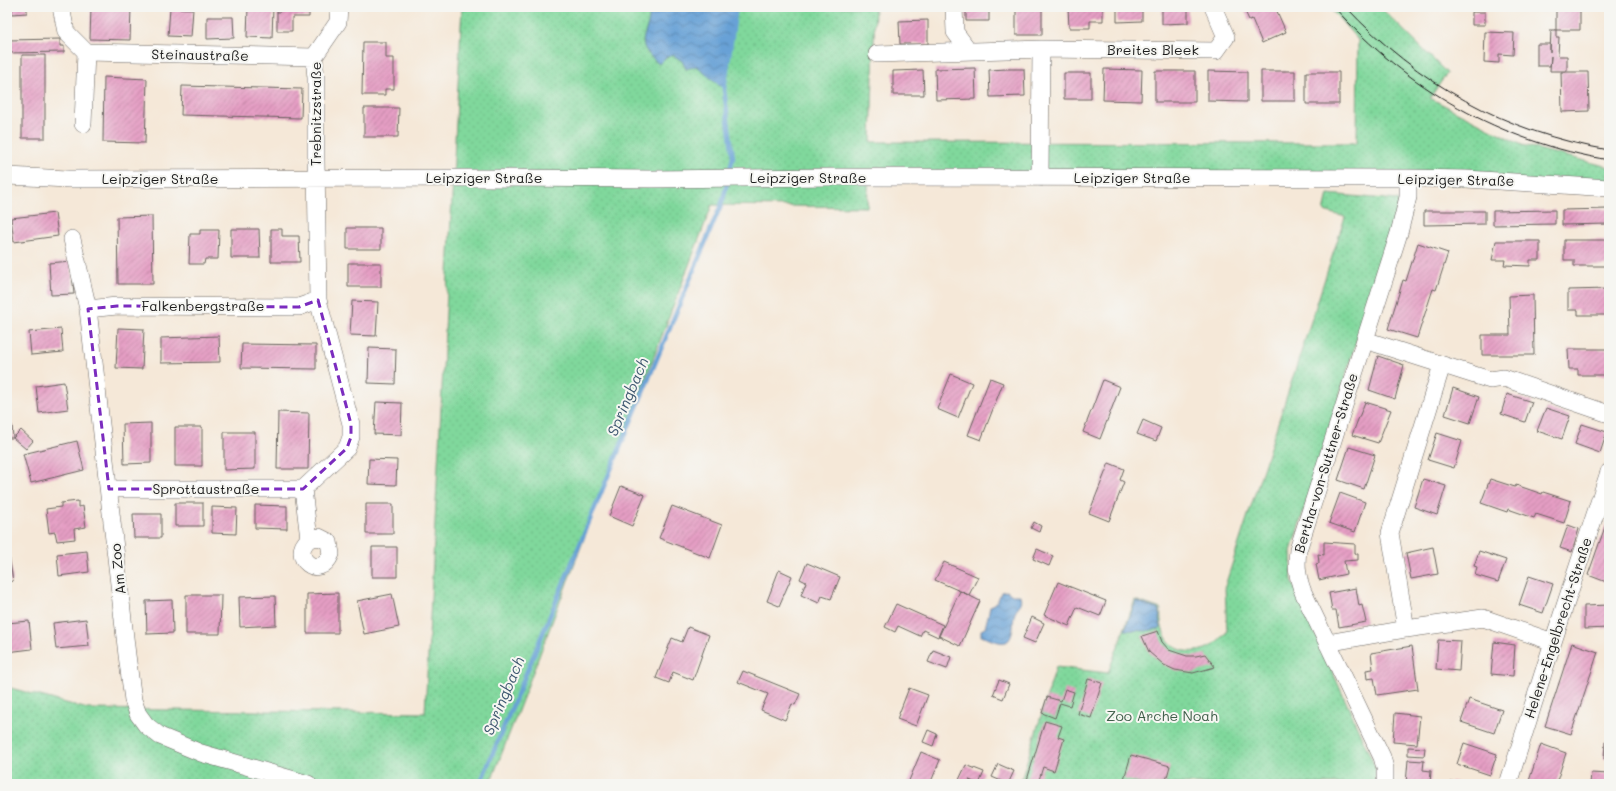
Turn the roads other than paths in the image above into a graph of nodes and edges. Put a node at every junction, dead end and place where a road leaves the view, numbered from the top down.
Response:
1 (61, 7) edge
2 (339, 7) edge
3 (954, 7) edge
4 (1213, 7) edge
5 (1041, 49) junction
6 (969, 51) junction
7 (86, 52) junction
8 (877, 54) dead end
9 (314, 57) junction
10 (83, 124) dead end
11 (7, 176) edge
12 (1040, 178) junction
13 (1408, 178) junction
14 (316, 179) junction
15 (1609, 188) edge
16 (72, 239) dead end
17 (318, 300) junction
18 (88, 310) junction
19 (1364, 340) junction
20 (1442, 365) junction
21 (1609, 414) edge
22 (1609, 472) edge
23 (109, 489) junction
24 (303, 490) junction
25 (309, 539) dead end
26 (1406, 629) junction
27 (1553, 642) junction
28 (1327, 643) junction
29 (308, 784) edge
30 (1386, 784) edge
31 (1508, 784) edge

1 - 7 street
2 - 9 street, Trebnitzstraße
3 - 6 street
4 - 5 street, Breites Bleek
5 - 6 street, Breites Bleek
5 - 12 street
6 - 8 street, Breites Bleek
7 - 9 street, Steinaustraße
7 - 10 street
9 - 14 street, Trebnitzstraße
11 - 14 street, Leipziger Straße
12 - 13 street, Leipziger Straße
12 - 14 street, Leipziger Straße
13 - 15 street, Leipziger Straße
13 - 19 street, Bertha-von-Suttner-Straße
14 - 17 street, Trebnitzstraße
16 - 18 street, Am Zoo
17 - 18 street, Falkenbergstraße
17 - 24 street, Trebnitzstraße
18 - 23 street, Am Zoo
19 - 20 street
19 - 28 street, Bertha-von-Suttner-Straße
20 - 21 street
20 - 26 street
22 - 27 street, Helene-Engelbrecht-Straße
23 - 24 street, Sprottaustraße
23 - 29 street, Am Zoo
24 - 25 street
26 - 27 street
26 - 28 street
27 - 31 street, Helene-Engelbrecht-Straße
28 - 30 street, Bertha-von-Suttner-Straße

